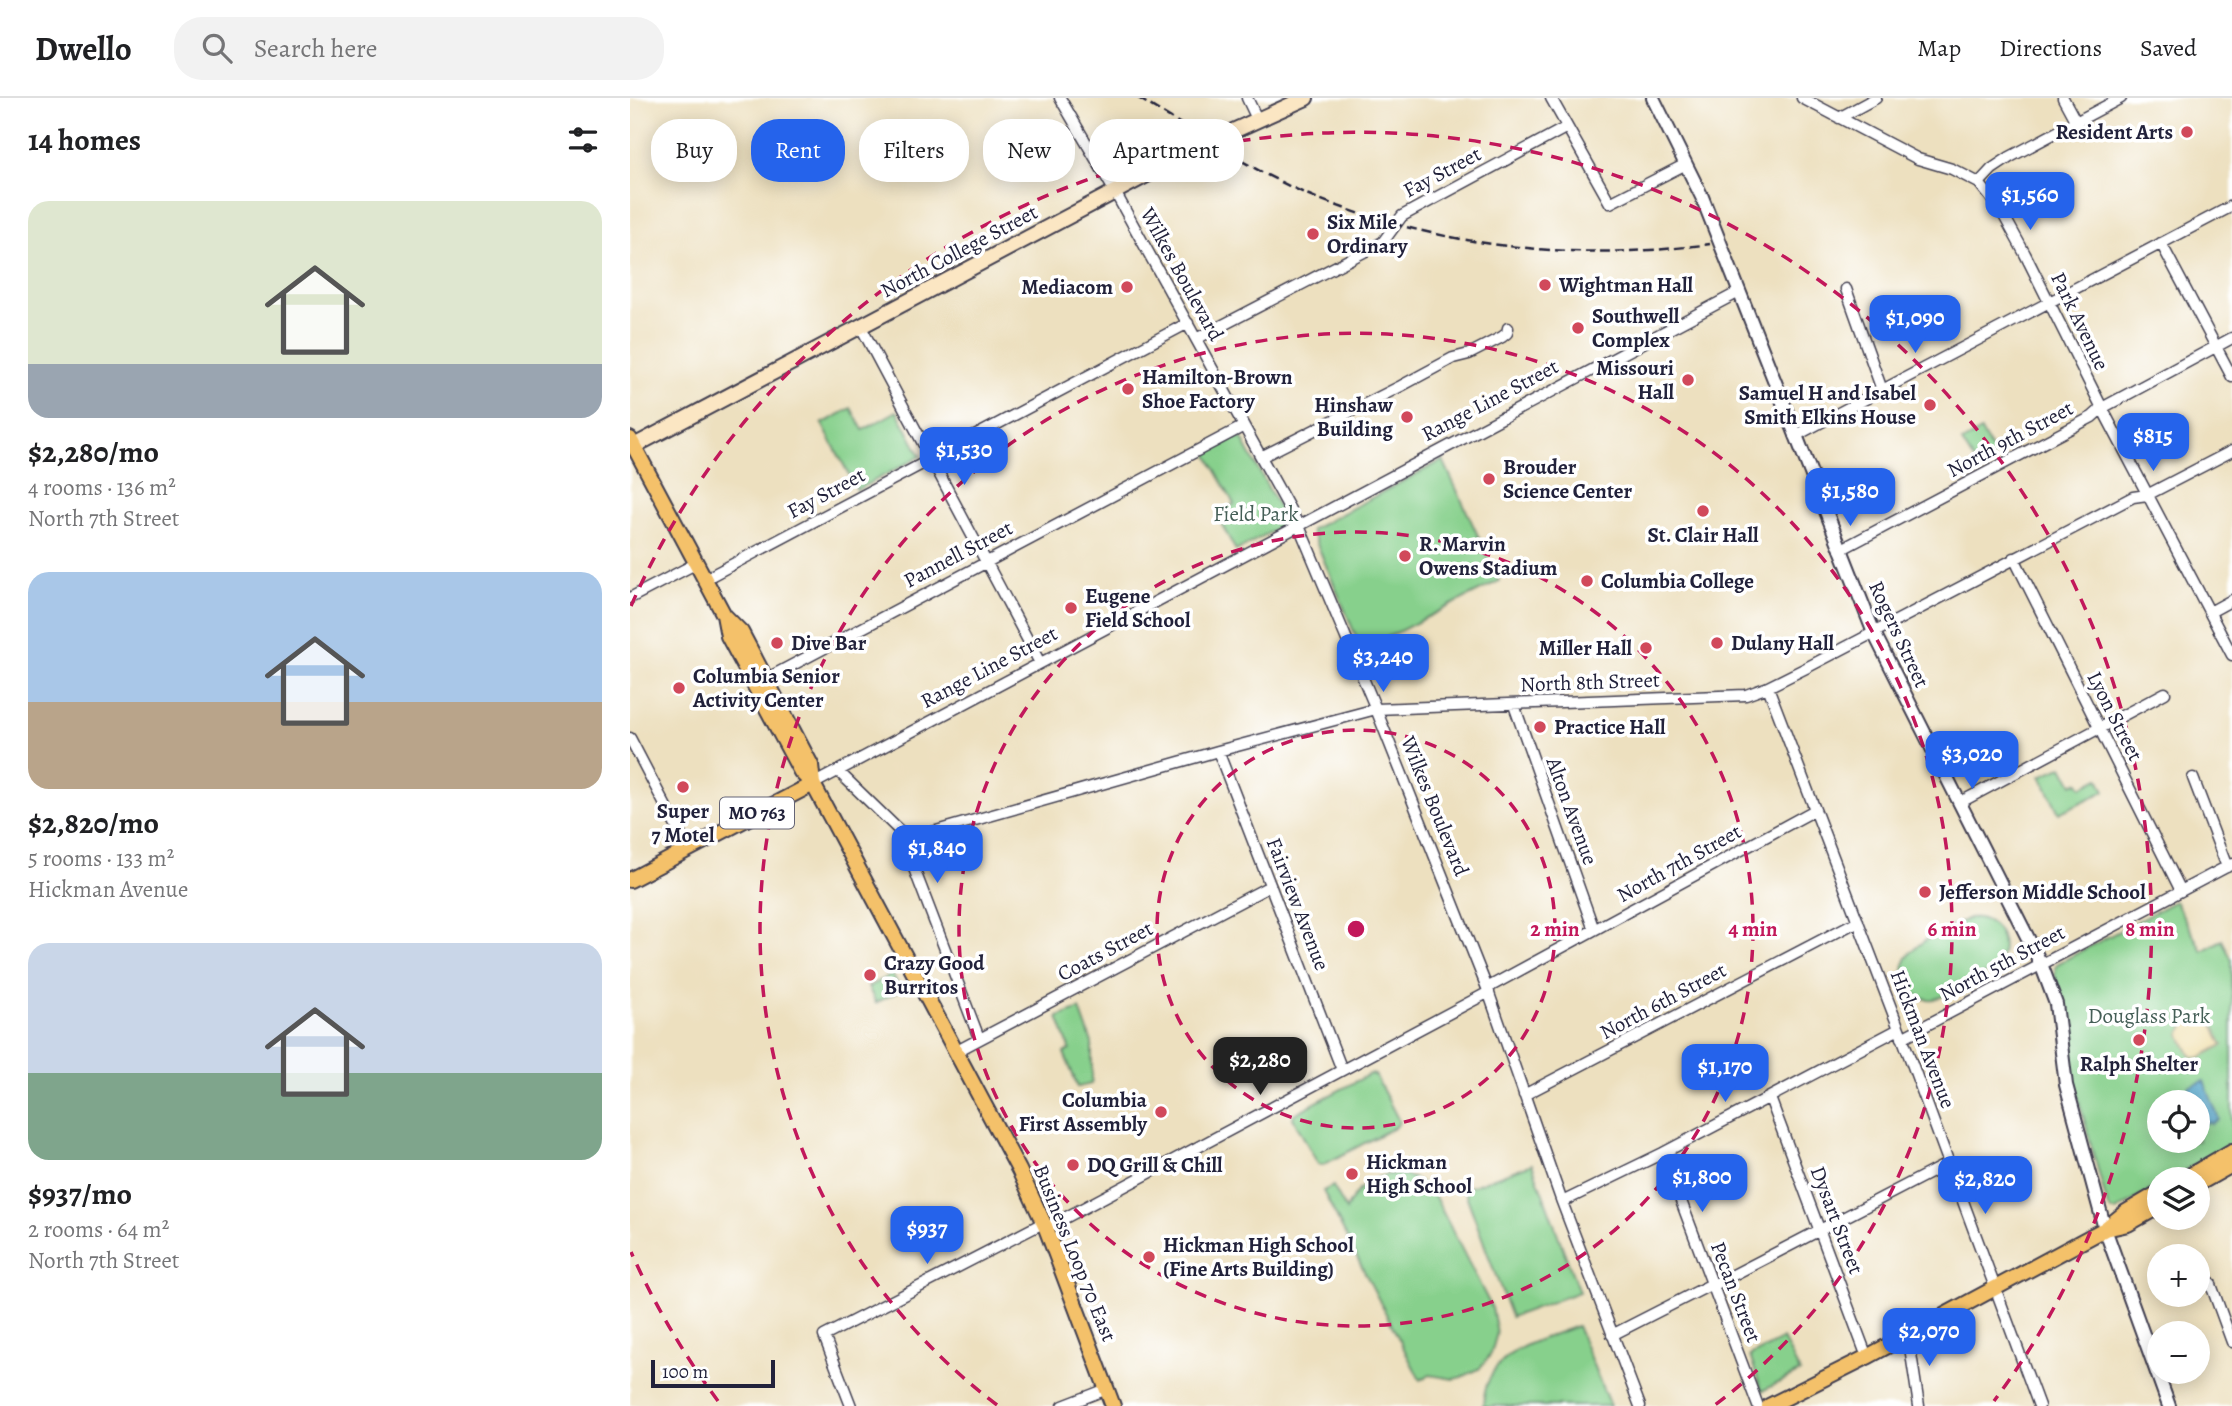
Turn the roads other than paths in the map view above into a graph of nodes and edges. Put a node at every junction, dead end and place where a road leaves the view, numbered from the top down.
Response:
1 (1060, 98) edge
2 (1247, 98) edge
3 (1306, 98) edge
4 (1551, 98) edge
5 (1653, 98) edge
6 (1802, 98) edge
7 (1876, 98) edge
8 (2063, 98) edge
9 (2121, 98) edge
10 (1839, 118) junction
11 (1257, 119) junction
12 (2076, 122) junction
13 (1567, 127) junction
14 (1686, 164) junction
15 (1979, 183) junction
16 (1115, 192) junction
17 (2232, 206) edge
18 (2161, 243) junction
19 (1846, 289) dead end
20 (1739, 292) junction
21 (2050, 302) junction
22 (1188, 323) junction
23 (860, 327) junction
24 (1508, 328) dead end
25 (2232, 338) edge
26 (1196, 339) junction
27 (2216, 346) junction
28 (2232, 377) edge
29 (1882, 390) junction
30 (2102, 408) junction
31 (1244, 426) junction
32 (1796, 436) junction
33 (632, 443) edge
34 (2232, 451) edge
35 (1261, 457) junction
36 (932, 458) junction
37 (2147, 495) junction
38 (1298, 526) junction
39 (1840, 550) junction
40 (2014, 558) junction
41 (986, 561) junction
42 (696, 563) junction
43 (705, 579) junction
44 (630, 598) edge
45 (2232, 600) edge
46 (2210, 612) junction
47 (724, 615) junction
48 (1874, 633) junction
49 (2232, 655) edge
50 (1040, 663) junction
51 (766, 679) junction
52 (1768, 687) junction
53 (2165, 692) dead end
54 (1514, 705) junction
55 (1376, 709) junction
56 (2099, 727) junction
57 (630, 738) edge
58 (1218, 751) junction
59 (838, 771) junction
60 (2193, 778) dead end
61 (813, 784) junction
62 (1959, 803) junction
63 (1815, 810) junction
64 (908, 839) junction
65 (688, 849) junction
66 (2229, 866) edge
67 (630, 880) edge
68 (1270, 886) junction
69 (2181, 891) junction
70 (1858, 921) junction
71 (1594, 930) junction
72 (2040, 964) junction
73 (1488, 990) junction
74 (1901, 1034) junction
75 (979, 1038) junction
76 (957, 1051) junction
77 (1342, 1070) junction
78 (1524, 1095) junction
79 (1770, 1098) junction
80 (2232, 1151) edge
81 (1663, 1153) junction
82 (1949, 1163) junction
83 (2232, 1165) edge
84 (2204, 1167) edge
85 (2210, 1177) edge
86 (2147, 1200) edge
87 (1562, 1202) junction
88 (2147, 1213) edge
89 (1044, 1226) junction
90 (1819, 1229) junction
91 (2105, 1229) junction
92 (2210, 1282) dead end
93 (1712, 1285) junction
94 (1996, 1287) junction
95 (2229, 1324) edge
96 (1908, 1334) junction
97 (1612, 1335) junction
98 (2232, 1342) edge
99 (1867, 1357) junction
100 (1107, 1389) junction
101 (851, 1406) edge
102 (1063, 1406) edge
103 (1113, 1406) edge
104 (1640, 1406) edge
105 (1758, 1406) edge
106 (1769, 1406) edge
107 (1919, 1406) edge
108 (2039, 1406) edge
109 (2169, 1406) edge

1 - 16 street, Wilkes Boulevard
2 - 11 street
3 - 11 main road, North College Street
4 - 13 street
5 - 14 street, Rogers Street
6 - 10 street, Park Avenue
7 - 10 street
8 - 12 street
9 - 12 street
10 - 15 street, Park Avenue
11 - 16 main road, North College Street
12 - 15 street
13 - 14 street
13 - 26 street, Fay Street
14 - 20 street, Rogers Street
15 - 21 street, Park Avenue
16 - 22 street, Wilkes Boulevard
16 - 23 main road, North College Street
17 - 18 street
18 - 21 street
18 - 27 street
19 - 29 street
20 - 32 street, Rogers Street
20 - 38 street, Range Line Street
21 - 29 street
21 - 30 street, Park Avenue
22 - 26 street, Wilkes Boulevard
22 - 36 street, Fay Street
23 - 33 main road, North College Street
23 - 36 street
24 - 35 street
25 - 27 street, North 9th Street
26 - 31 street, Wilkes Boulevard
27 - 28 street
27 - 30 street, North 9th Street
29 - 32 street
30 - 37 street, Park Avenue
30 - 39 street, North 9th Street
31 - 35 street, Wilkes Boulevard
31 - 41 street, Pannell Street
32 - 39 street, Rogers Street
33 - 42 main road, Business Loop 70 East
34 - 37 street, North 8th Street
35 - 38 street, Wilkes Boulevard
36 - 41 street
36 - 43 street, Fay Street
37 - 40 street, North 8th Street
37 - 46 street, Park Avenue
38 - 50 street, Range Line Street
38 - 55 street, Wilkes Boulevard
39 - 48 street, Rogers Street
40 - 48 street, North 8th Street
40 - 56 street, Lyon Street
41 - 50 street
41 - 51 street, Pannell Street
42 - 43 main road, Business Loop 70 East
42 - 44 street
43 - 47 main road, Business Loop 70 East
45 - 46 street
46 - 49 street, Park Avenue
47 - 51 main road, Business Loop 70 East
47 - 61 main road, Business Loop 70 East
48 - 52 street, North 8th Street
48 - 62 street, Rogers Street
50 - 59 street, Range Line Street
51 - 61 main road, Business Loop 70 East
52 - 54 street, North 8th Street
52 - 63 street, Hickman Avenue
53 - 56 street
54 - 55 street, North 8th Street
54 - 71 street, Alton Avenue
55 - 58 street, North 8th Street
55 - 73 street, Wilkes Boulevard
56 - 62 street
56 - 69 street, Lyon Street
57 - 65 street
58 - 64 street, North 8th Street
58 - 68 street, Fairview Avenue
59 - 61 street, Range Line Street
59 - 64 street
60 - 66 street
61 - 65 main road, Range Line Street / MO 763
61 - 76 main road, Business Loop 70 East
62 - 72 street, Rogers Street
63 - 70 street, Hickman Avenue
63 - 71 street, North 7th Street
64 - 75 street
65 - 67 main road, Range Line Street / MO 763
66 - 69 street, North 5th Street
68 - 75 street, Coats Street
68 - 77 street, Fairview Avenue
69 - 72 street, North 5th Street
70 - 74 street, Hickman Avenue
70 - 78 street, North 6th Street
71 - 73 street, North 7th Street
72 - 74 street, North 5th Street
72 - 91 street, Rogers Street
73 - 77 street, North 7th Street
73 - 78 street, Wilkes Boulevard
74 - 79 street, North 5th Street
74 - 82 street, Hickman Avenue
75 - 76 street, Coats Street
76 - 89 main road, Business Loop 70 East
77 - 89 street, North 7th Street
78 - 87 street, Wilkes Boulevard
79 - 81 street, North 5th Street
79 - 90 street, Dysart Street
80 - 84 main road
81 - 87 street, North 5th Street
81 - 93 street, Pecan Street
82 - 90 street
82 - 94 street, Hickman Avenue
83 - 85 main road
86 - 91 main road
87 - 97 street, Wilkes Boulevard
88 - 91 main road
89 - 100 main road, Business Loop 70 East
89 - 101 street, North 7th Street
90 - 93 street
90 - 99 street, Dysart Street
91 - 94 main road
91 - 109 street, Rogers Street
92 - 95 street
93 - 97 street
93 - 105 street, Pecan Street
94 - 96 main road
94 - 108 street, Hickman Avenue
95 - 98 street
96 - 99 main road
96 - 107 street
97 - 104 street, Wilkes Boulevard
99 - 106 main road
100 - 102 street
100 - 103 main road, Business Loop 70 East

